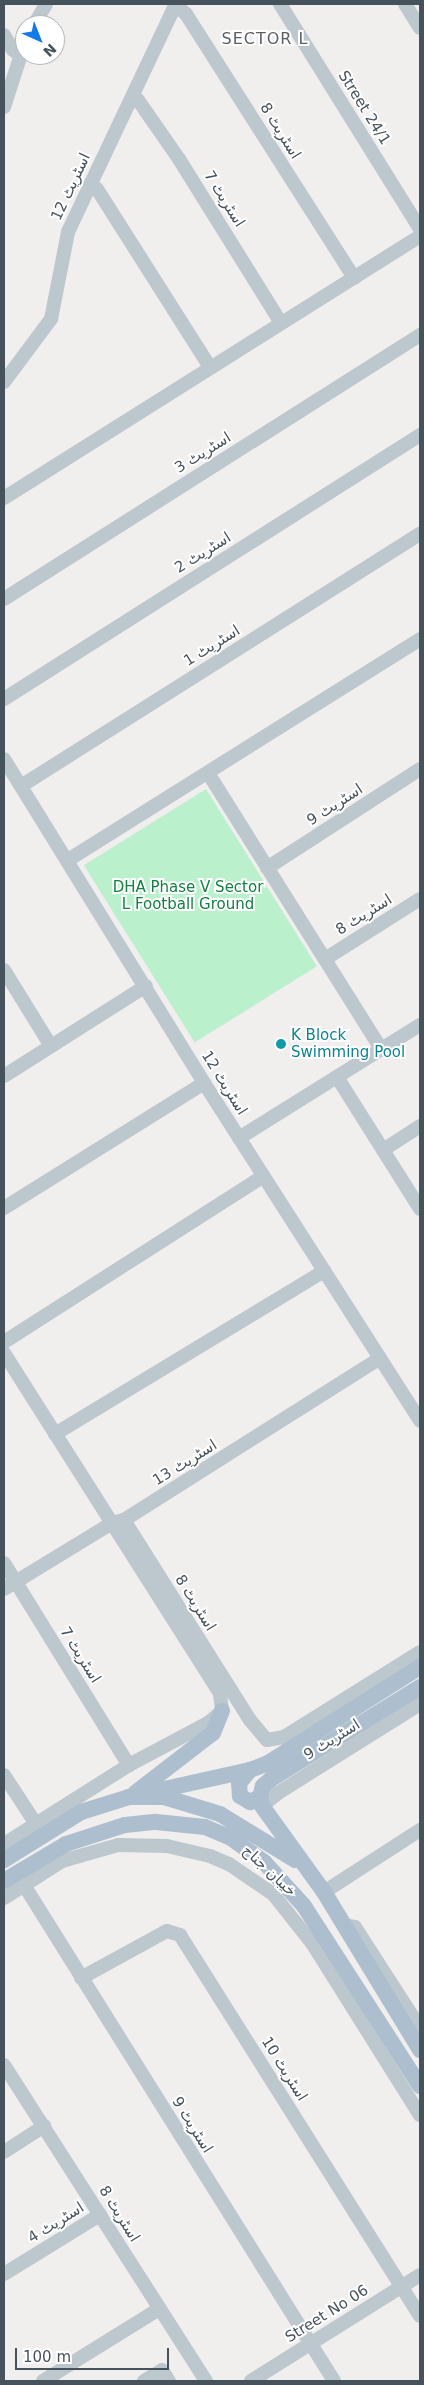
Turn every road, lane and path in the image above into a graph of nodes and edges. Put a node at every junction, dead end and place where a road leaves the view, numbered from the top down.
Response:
1 (46, 4) edge
2 (175, 4) edge
3 (280, 4) edge
4 (405, 4) edge
5 (40, 15) edge
6 (420, 28) edge
7 (4, 35) edge
8 (15, 50) edge
9 (17, 65) edge
10 (132, 98) junction
11 (4, 108) edge
12 (90, 184) junction
13 (420, 229) edge
14 (420, 236) edge
15 (354, 278) junction
16 (281, 323) junction
17 (420, 335) edge
18 (210, 368) junction
19 (4, 382) edge
20 (420, 435) edge
21 (4, 498) edge
22 (420, 534) edge
23 (4, 599) edge
24 (420, 639) edge
25 (4, 698) edge
26 (4, 759) edge
27 (420, 769) edge
28 (208, 773) junction
29 (21, 786) junction
30 (68, 860) junction
31 (267, 868) junction
32 (420, 899) edge
33 (324, 959) junction
34 (4, 970) edge
35 (146, 986) junction
36 (420, 1026) edge
37 (51, 1046) junction
38 (382, 1050) junction
39 (4, 1076) edge
40 (337, 1077) junction
41 (204, 1083) junction
42 (420, 1126) edge
43 (239, 1138) junction
44 (383, 1150) junction
45 (264, 1176) junction
46 (4, 1208) edge
47 (420, 1209) edge
48 (324, 1270) junction
49 (4, 1342) edge
50 (4, 1353) edge
51 (380, 1358) junction
52 (420, 1421) edge
53 (55, 1434) junction
54 (118, 1522) junction
55 (4, 1563) edge
56 (10, 1586) edge
57 (420, 1652) edge
58 (420, 1667) edge
59 (420, 1687) edge
60 (420, 1704) edge
61 (222, 1711) junction
62 (129, 1765) junction
63 (250, 1770) junction
64 (4, 1774) edge
65 (129, 1797) junction
66 (261, 1802) junction
67 (36, 1824) junction
68 (420, 1830) edge
69 (4, 1844) edge
70 (59, 1855) junction
71 (4, 1860) edge
72 (302, 1865) junction
73 (4, 1881) edge
74 (24, 1885) junction
75 (324, 1892) junction
76 (4, 1898) edge
77 (343, 1924) junction
78 (318, 1939) junction
79 (81, 1978) junction
80 (420, 2028) edge
81 (420, 2050) edge
82 (4, 2065) edge
83 (420, 2086) edge
84 (420, 2115) edge
85 (44, 2126) junction
86 (4, 2152) edge
87 (100, 2215) junction
88 (4, 2274) edge
89 (420, 2275) edge
90 (402, 2286) junction
91 (159, 2308) junction
92 (420, 2316) edge
93 (311, 2343) junction
94 (43, 2381) edge
95 (144, 2381) edge
96 (169, 2381) edge
97 (206, 2381) edge
98 (251, 2381) edge
99 (334, 2381) edge

1 - 5 street
2 - 10 street, اسٹریٹ 12
2 - 15 street, اسٹریٹ 8
3 - 13 street, Street 24/1
4 - 6 street
7 - 8 street
9 - 11 street
10 - 12 street, اسٹریٹ 12
10 - 16 street, اسٹریٹ 7
12 - 18 street
12 - 19 street, اسٹریٹ 12
14 - 15 street
15 - 16 street
16 - 18 street
17 - 23 street, اسٹریٹ 3
18 - 21 street
20 - 25 street, اسٹریٹ 2
22 - 29 street, اسٹریٹ 1
24 - 28 street
26 - 29 street, اسٹریٹ 12
27 - 31 street, اسٹریٹ 9
28 - 30 street
28 - 31 street
29 - 30 street, اسٹریٹ 12
30 - 35 street, اسٹریٹ 12
31 - 33 street
32 - 33 street, اسٹریٹ 8
33 - 38 street
34 - 37 street
35 - 37 street
35 - 41 street, اسٹریٹ 12
36 - 38 street
37 - 39 street
38 - 40 street
40 - 43 street
40 - 44 street
41 - 43 street, اسٹریٹ 12
41 - 46 street
42 - 44 street
43 - 45 street, اسٹریٹ 12
44 - 47 street
45 - 48 street, اسٹریٹ 12
45 - 49 street
48 - 51 street, اسٹریٹ 12
48 - 53 street
50 - 53 street, اسٹریٹ 8
51 - 52 street, اسٹریٹ 12
51 - 54 street, اسٹریٹ 13
53 - 54 street, اسٹریٹ 8
54 - 56 street, اسٹریٹ 13
54 - 57 street, اسٹریٹ 8
54 - 61 street
55 - 56 street, اسٹریٹ 7
56 - 62 street, اسٹریٹ 7
58 - 63 main road
59 - 66 main road
60 - 66 street, اسٹریٹ 9
61 - 62 street
61 - 65 main road
62 - 67 street
63 - 65 main road
63 - 66 main road
64 - 67 street
65 - 71 main road, خیبان جناح
65 - 72 main road, خیبان جناح
66 - 72 main road, خیبان جناح
67 - 69 street
68 - 75 street
70 - 73 main road, خیبان جناح
70 - 74 street
70 - 78 street
70 - 78 main road, خیبان جناح
72 - 75 main road, خیبان جناح
74 - 76 street
74 - 79 street, اسٹریٹ 9
75 - 77 main road, خیبان جناح
77 - 80 street
77 - 81 main road, خیبان جناح
78 - 83 main road, خیبان جناح
78 - 84 street
79 - 90 street, اسٹریٹ 10
79 - 93 street, اسٹریٹ 9
82 - 85 street, اسٹریٹ 8
85 - 86 street
85 - 87 street, اسٹریٹ 8
87 - 88 street, اسٹریٹ 4
87 - 91 street, اسٹریٹ 8
89 - 90 street, Street No 06
90 - 92 street, اسٹریٹ 10
90 - 93 street, Street No 06
91 - 94 street
91 - 97 street, اسٹریٹ 8
93 - 98 street, Street No 06
93 - 99 street, اسٹریٹ 9
95 - 96 street

